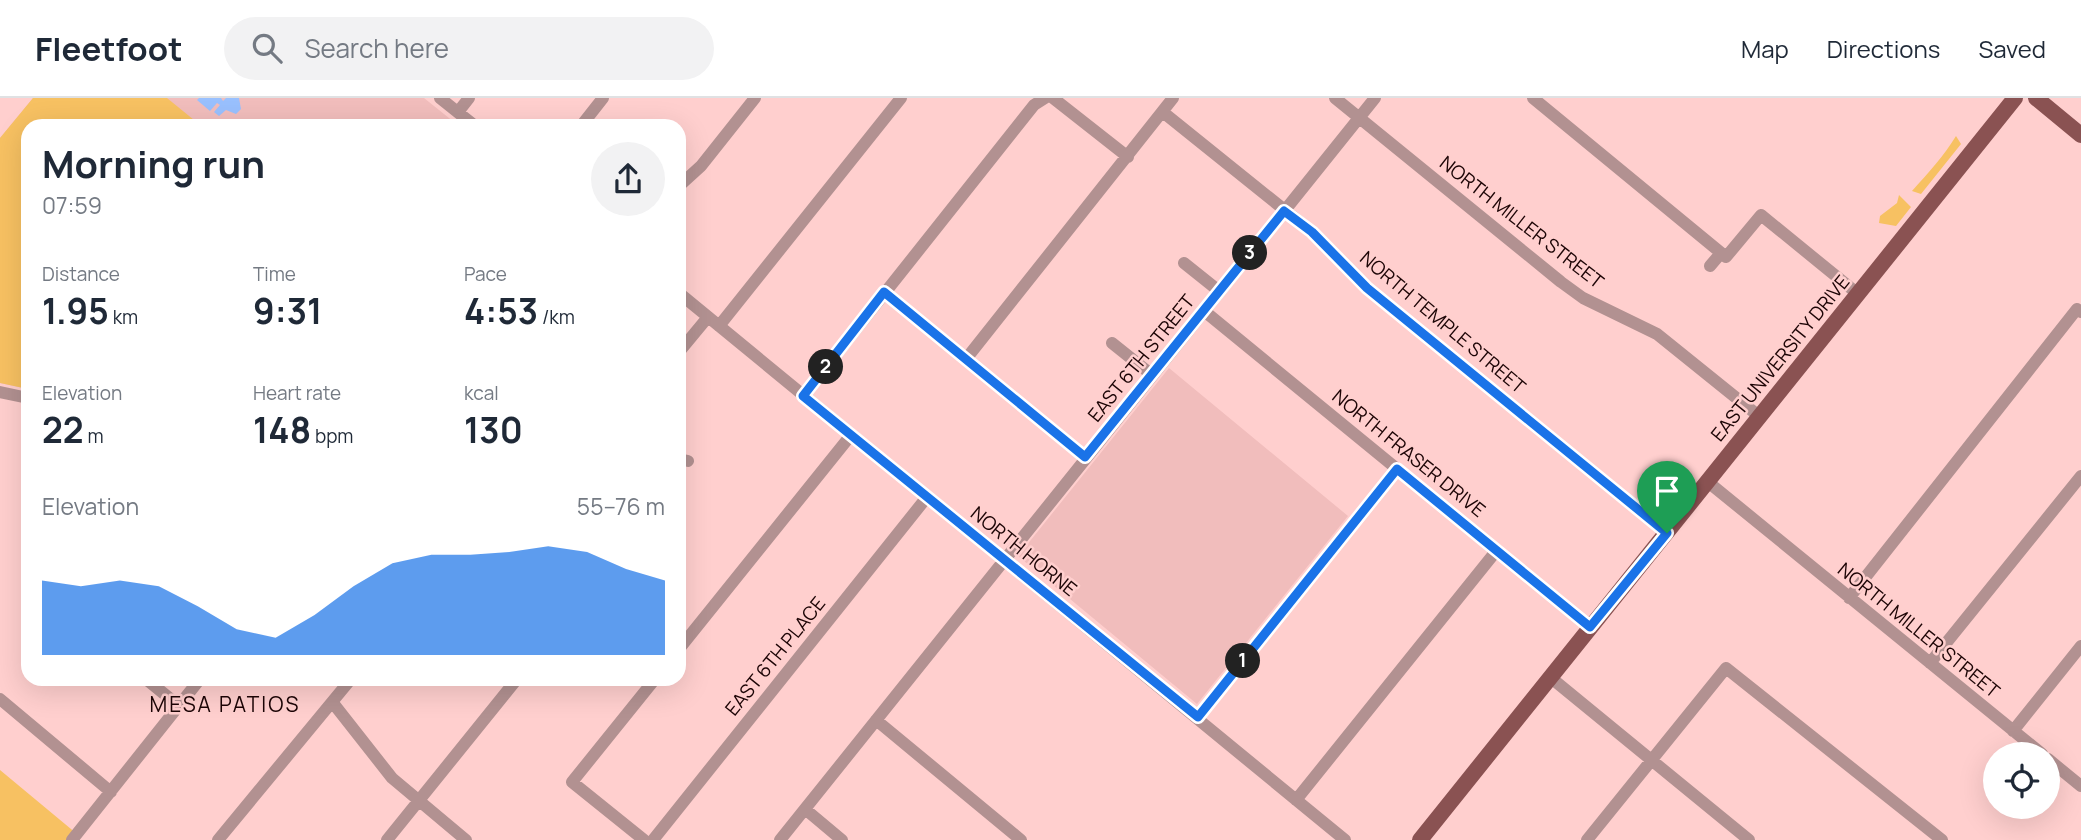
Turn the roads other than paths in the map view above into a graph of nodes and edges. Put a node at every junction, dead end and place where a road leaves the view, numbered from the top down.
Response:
1 (440, 98) edge
2 (469, 98) edge
3 (603, 98) edge
4 (755, 98) edge
5 (901, 98) edge
6 (1045, 98) edge
7 (1053, 98) edge
8 (1173, 98) edge
9 (1335, 98) edge
10 (1375, 98) edge
11 (1533, 98) edge
12 (2015, 98) edge
13 (2036, 98) edge
14 (458, 112) junction
15 (1164, 113) junction
16 (1359, 117) junction
17 (466, 119) edge
18 (586, 119) edge
19 (2081, 135) edge
20 (1128, 157) junction
21 (686, 180) edge
22 (1284, 211) junction
23 (1721, 253) junction
24 (1184, 263) dead end
25 (1710, 266) dead end
26 (1219, 291) junction
27 (884, 292) junction
28 (1858, 294) junction
29 (686, 299) edge
30 (1203, 310) junction
31 (2081, 312) edge
32 (708, 317) junction
33 (719, 326) junction
34 (1112, 343) dead end
35 (686, 344) edge
36 (966, 359) junction
37 (1152, 374) junction
38 (0, 393) edge
39 (803, 396) junction
40 (21, 397) edge
41 (1760, 417) junction
42 (851, 435) junction
43 (1085, 457) junction
44 (1397, 469) junction
45 (2081, 476) edge
46 (1708, 482) junction
47 (927, 497) junction
48 (1667, 533) junction
49 (1497, 550) junction
50 (1004, 559) junction
51 (1849, 598) junction
52 (1590, 627) junction
53 (686, 640) edge
54 (2081, 646) edge
55 (1930, 663) junction
56 (1549, 677) junction
57 (154, 686) edge
58 (194, 686) edge
59 (346, 686) edge
60 (511, 686) edge
61 (649, 686) edge
62 (0, 699) edge
63 (333, 703) junction
64 (178, 706) junction
65 (1198, 717) junction
66 (876, 720) junction
67 (2013, 731) junction
68 (2027, 742) edge
69 (1651, 760) junction
70 (2060, 769) edge
71 (2081, 786) edge
72 (111, 792) junction
73 (1296, 800) junction
74 (419, 802) junction
75 (805, 809) junction
76 (72, 840) edge
77 (218, 840) edge
78 (387, 840) edge
79 (466, 840) edge
80 (644, 840) edge
81 (653, 840) edge
82 (780, 840) edge
83 (842, 840) edge
84 (1021, 840) edge
85 (1345, 840) edge
86 (1420, 840) edge
87 (1587, 840) edge
88 (1749, 840) edge
89 (1942, 840) edge

1 - 14 street
2 - 14 street
3 - 18 street
4 - 21 street
5 - 33 street
6 - 27 street
7 - 20 street
8 - 15 street
9 - 16 street, NORTH MILLER STREET
10 - 16 street, EAST 6TH STREET
11 - 23 street
12 - 28 main road, EAST UNIVERSITY DRIVE
13 - 19 main road
14 - 17 street
15 - 20 street
15 - 22 street, NORTH TEMPLE STREET
16 - 22 street, EAST 6TH STREET
16 - 41 street, NORTH MILLER STREET
20 - 36 street
22 - 26 street, EAST 6TH STREET
22 - 48 street, NORTH TEMPLE STREET
23 - 25 street
23 - 28 street
24 - 26 street
26 - 30 street, EAST 6TH STREET
27 - 36 street
27 - 39 street
28 - 41 main road, EAST UNIVERSITY DRIVE
29 - 32 street, NORTH HORNE
30 - 37 street, EAST 6TH STREET
30 - 44 street, NORTH FRASER DRIVE
31 - 51 street
32 - 33 street, NORTH HORNE
32 - 35 street
33 - 39 street, NORTH HORNE
34 - 37 street
36 - 43 street
37 - 43 street, EAST 6TH STREET
38 - 40 street
39 - 42 street, NORTH HORNE
41 - 46 main road, EAST UNIVERSITY DRIVE
42 - 47 street, NORTH HORNE
42 - 53 street
43 - 50 street, EAST 6TH STREET
44 - 49 street, NORTH FRASER DRIVE
44 - 65 street
45 - 55 street
46 - 48 main road, EAST UNIVERSITY DRIVE
46 - 51 street, NORTH MILLER STREET
47 - 50 street, NORTH HORNE
47 - 81 street, EAST 6TH PLACE
48 - 52 main road, EAST UNIVERSITY DRIVE
49 - 52 street, NORTH FRASER DRIVE
49 - 73 street
50 - 65 street, NORTH HORNE
50 - 66 street, EAST 6TH STREET
51 - 55 street, NORTH MILLER STREET
52 - 56 main road, EAST UNIVERSITY DRIVE
54 - 67 street
55 - 67 street, NORTH MILLER STREET
56 - 69 street
56 - 86 main road, EAST UNIVERSITY DRIVE
57 - 64 street
58 - 64 street
59 - 63 street
60 - 74 street
61 - 80 street
62 - 72 street
63 - 74 street
63 - 77 street
64 - 72 street
65 - 73 street, NORTH HORNE
66 - 75 street, EAST 6TH STREET
66 - 84 street
67 - 68 street, NORTH MILLER STREET
69 - 87 street
69 - 88 street
69 - 89 street
70 - 71 street
72 - 76 street
73 - 85 street, NORTH HORNE
74 - 78 street
74 - 79 street
75 - 82 street, EAST 6TH STREET
75 - 83 street

